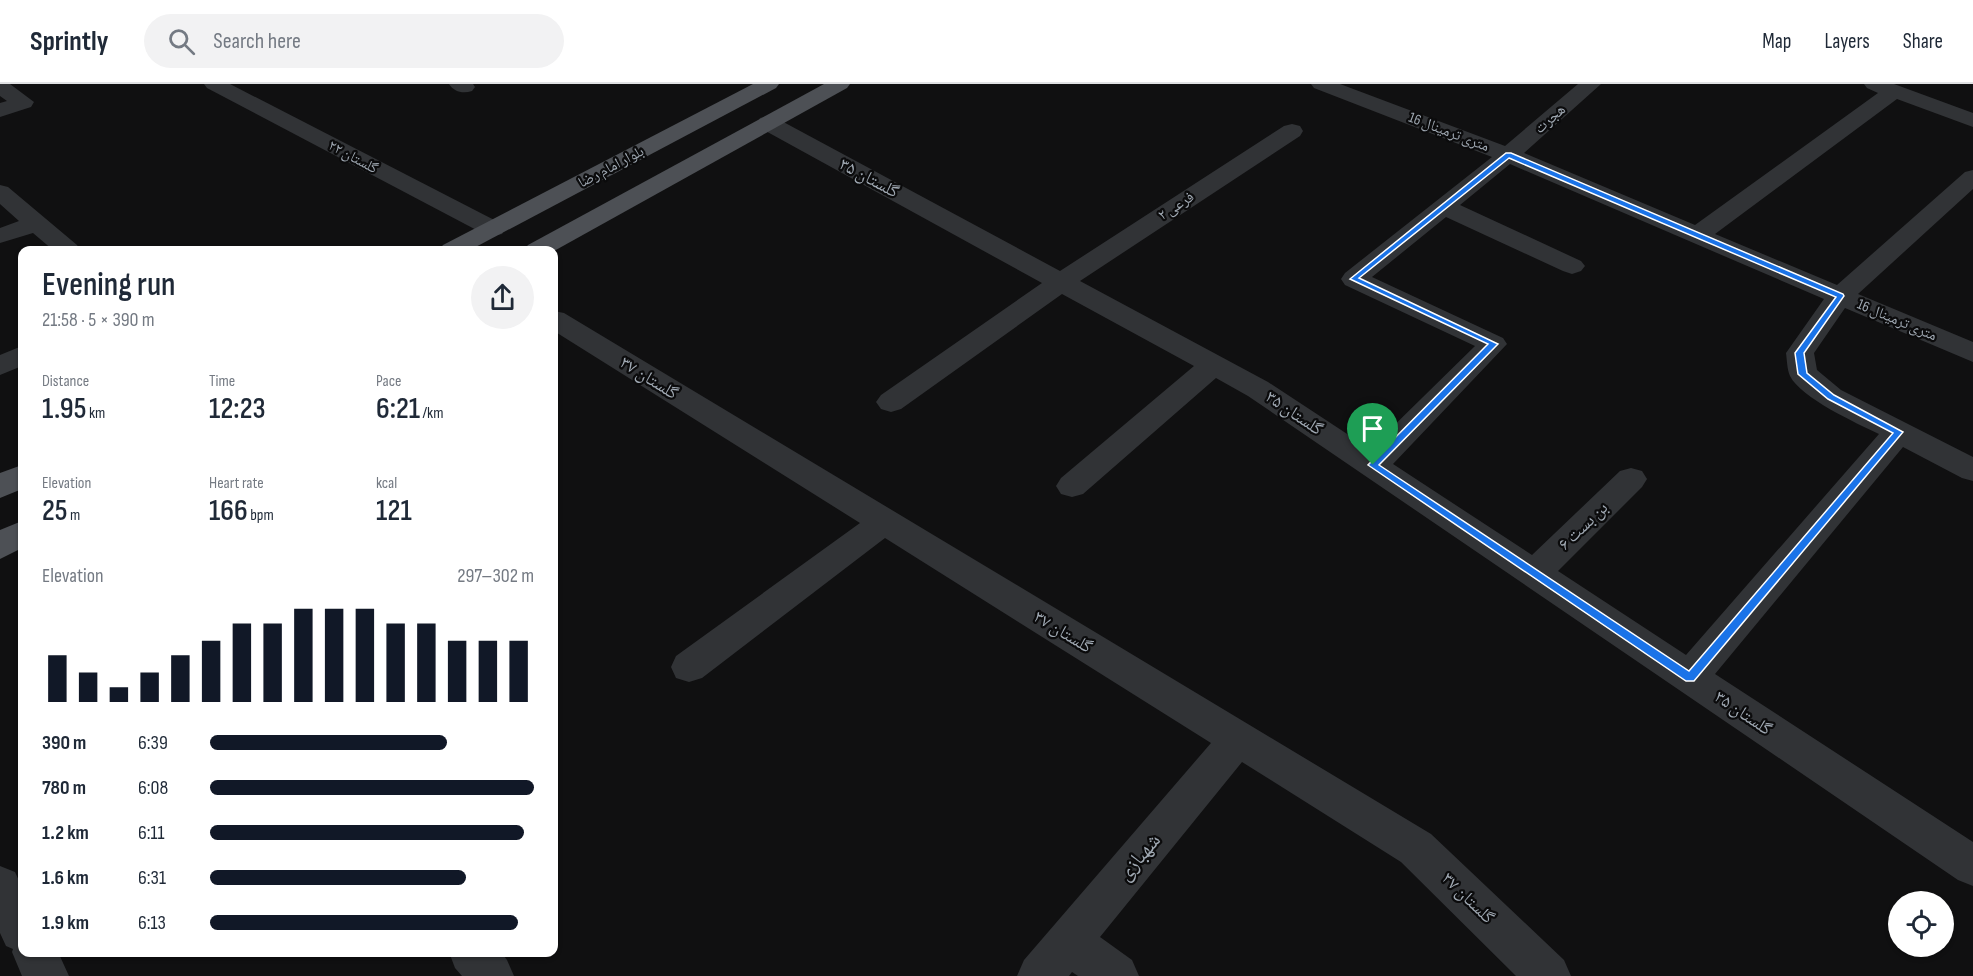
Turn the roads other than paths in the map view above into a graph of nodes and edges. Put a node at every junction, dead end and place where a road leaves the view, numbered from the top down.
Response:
1 (214, 84) edge
2 (769, 84) edge
3 (840, 84) edge
4 (1321, 84) edge
5 (1591, 84) edge
6 (0, 87) edge
7 (1883, 88) edge
8 (0, 111) edge
9 (1973, 120) edge
10 (768, 123) junction
11 (1292, 131) dead end
12 (1508, 155) junction
13 (1973, 177) edge
14 (0, 192) edge
15 (1444, 207) junction
16 (36, 223) junction
17 (493, 229) junction
18 (1698, 234) junction
19 (0, 236) edge
20 (63, 246) edge
21 (460, 246) edge
22 (544, 246) edge
23 (1572, 266) dead end
24 (1061, 282) junction
25 (1840, 296) junction
26 (558, 321) edge
27 (1973, 353) edge
28 (18, 357) edge
29 (1214, 365) junction
30 (0, 366) edge
31 (891, 402) dead end
32 (1898, 432) junction
33 (1373, 465) junction
34 (1973, 470) edge
35 (18, 478) edge
36 (1631, 479) dead end
37 (1072, 486) dead end
38 (0, 487) edge
39 (884, 522) junction
40 (18, 535) edge
41 (0, 546) edge
42 (1535, 573) junction
43 (689, 667) dead end
44 (1690, 677) junction
45 (1238, 739) junction
46 (1973, 866) edge
47 (0, 887) edge
48 (18, 923) edge
49 (1069, 942) junction
50 (36, 957) edge
51 (475, 957) edge
52 (46, 976) edge
53 (491, 976) edge
54 (1040, 976) edge
55 (1116, 976) edge
56 (1548, 976) edge

1 - 17 street, گلستان ۲۲
2 - 17 main road, بلوار امام رضا
3 - 10 main road
4 - 12 street, 16 متری ترمینال
5 - 12 street, هجرت
6 - 8 street
7 - 9 street
7 - 18 street
10 - 22 main road
10 - 24 street, گلستان ۳۵
11 - 24 street, فرعی ۲
12 - 15 street, هجرت
12 - 18 street, 16 متری ترمینال
13 - 25 street
14 - 16 street
15 - 23 street
15 - 33 street, هجرت
16 - 19 street
16 - 20 street
17 - 21 main road, بلوار امام رضا
18 - 25 street, 16 متری ترمینال
24 - 29 street, گلستان ۳۵
24 - 31 street, فرعی ۲
25 - 27 street, 16 متری ترمینال
25 - 32 street
26 - 39 street, گلستان ۳۷
28 - 30 street
29 - 33 street, گلستان ۳۵
29 - 37 street
32 - 34 street
32 - 44 street
33 - 42 street, گلستان ۳۵
35 - 38 main road
36 - 42 street, بن بست ۶
39 - 43 street
39 - 45 street, گلستان ۳۷
40 - 41 main road
42 - 44 street, گلستان ۳۵
44 - 46 street, گلستان ۳۵
45 - 49 street, شهبازی
45 - 56 street, گلستان ۳۷
47 - 48 street
49 - 54 street, شهبازی
49 - 55 street
50 - 52 street
51 - 53 street

